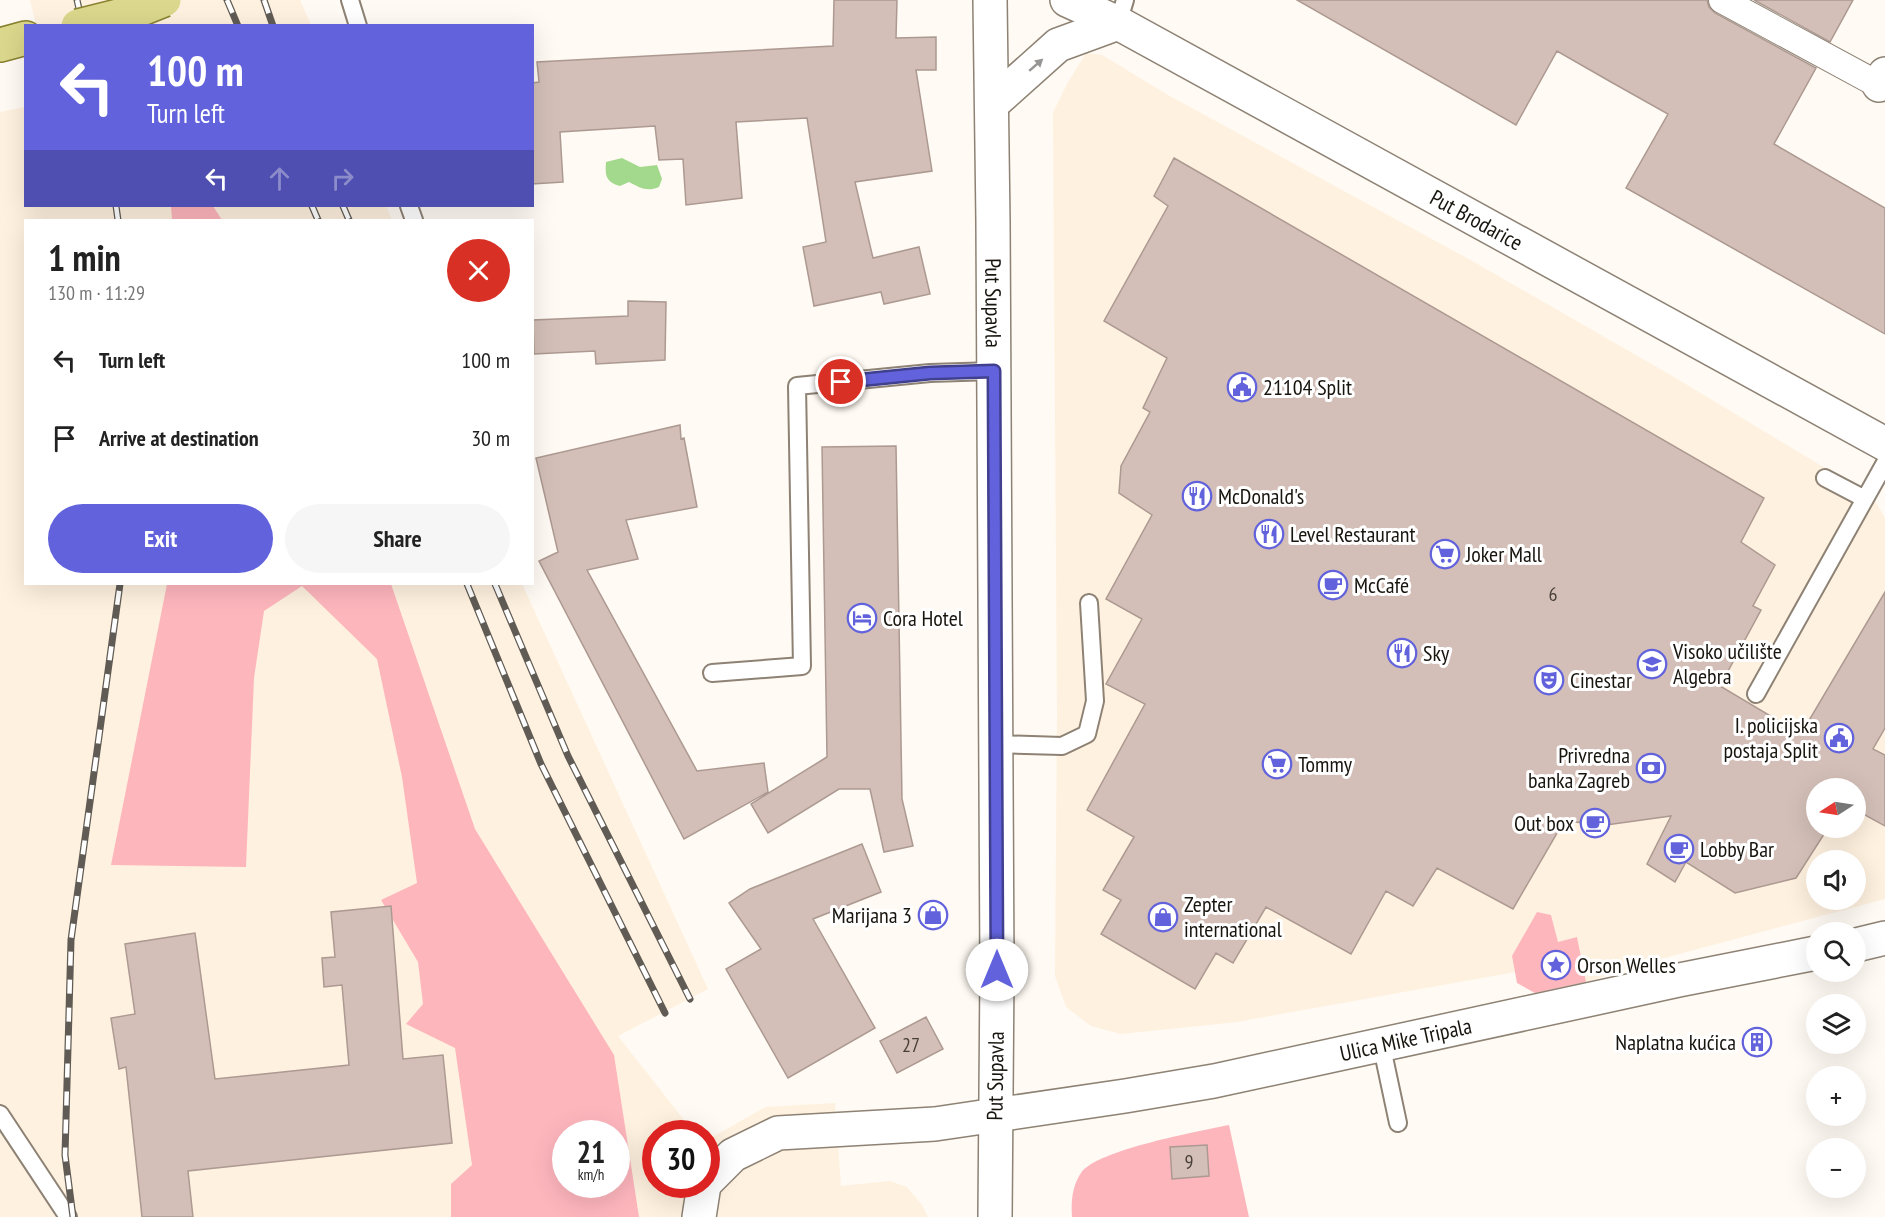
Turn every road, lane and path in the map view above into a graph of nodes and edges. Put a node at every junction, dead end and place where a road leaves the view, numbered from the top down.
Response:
1 (164, 0) edge
2 (351, 0) edge
3 (990, 0) edge
4 (1067, 0) edge
5 (1722, 0) edge
6 (1122, 11) edge
7 (86, 24) edge
8 (357, 24) edge
9 (24, 39) edge
10 (0, 45) edge
11 (1882, 80) edge
12 (992, 104) junction
13 (994, 371) junction
14 (1885, 444) edge
15 (1885, 463) edge
16 (1825, 478) dead end
17 (1865, 499) junction
18 (1089, 603) dead end
19 (712, 673) dead end
20 (1756, 694) dead end
21 (995, 744) junction
22 (1885, 938) edge
23 (1866, 943) edge
24 (1806, 955) edge
25 (1381, 1043) junction
26 (0, 1114) edge
27 (995, 1117) junction
28 (1398, 1123) dead end
29 (720, 1168) edge
30 (702, 1198) edge
31 (68, 1217) edge
32 (699, 1217) edge
33 (995, 1217) edge

1 - 7 main road, bridge
2 - 8 lane
3 - 12 street, Put Supavla
4 - 6 street, Put Brodarice
5 - 11 street
12 -> 6 street
6 - 14 street, Put Brodarice
9 - 10 main road
12 - 13 street, Put Supavla
13 - 19 lane
13 - 21 street, Put Supavla
15 - 17 lane
16 - 17 lane
17 - 20 lane
18 - 21 lane
21 - 27 street, Put Supavla
22 - 23 street
24 - 25 street, Ulica Mike Tripala
25 - 27 street, Ulica Mike Tripala
25 - 28 lane
26 - 31 lane
27 - 29 street, Ulica Mike Tripala
27 - 33 street, Put Supavla
30 - 32 street

